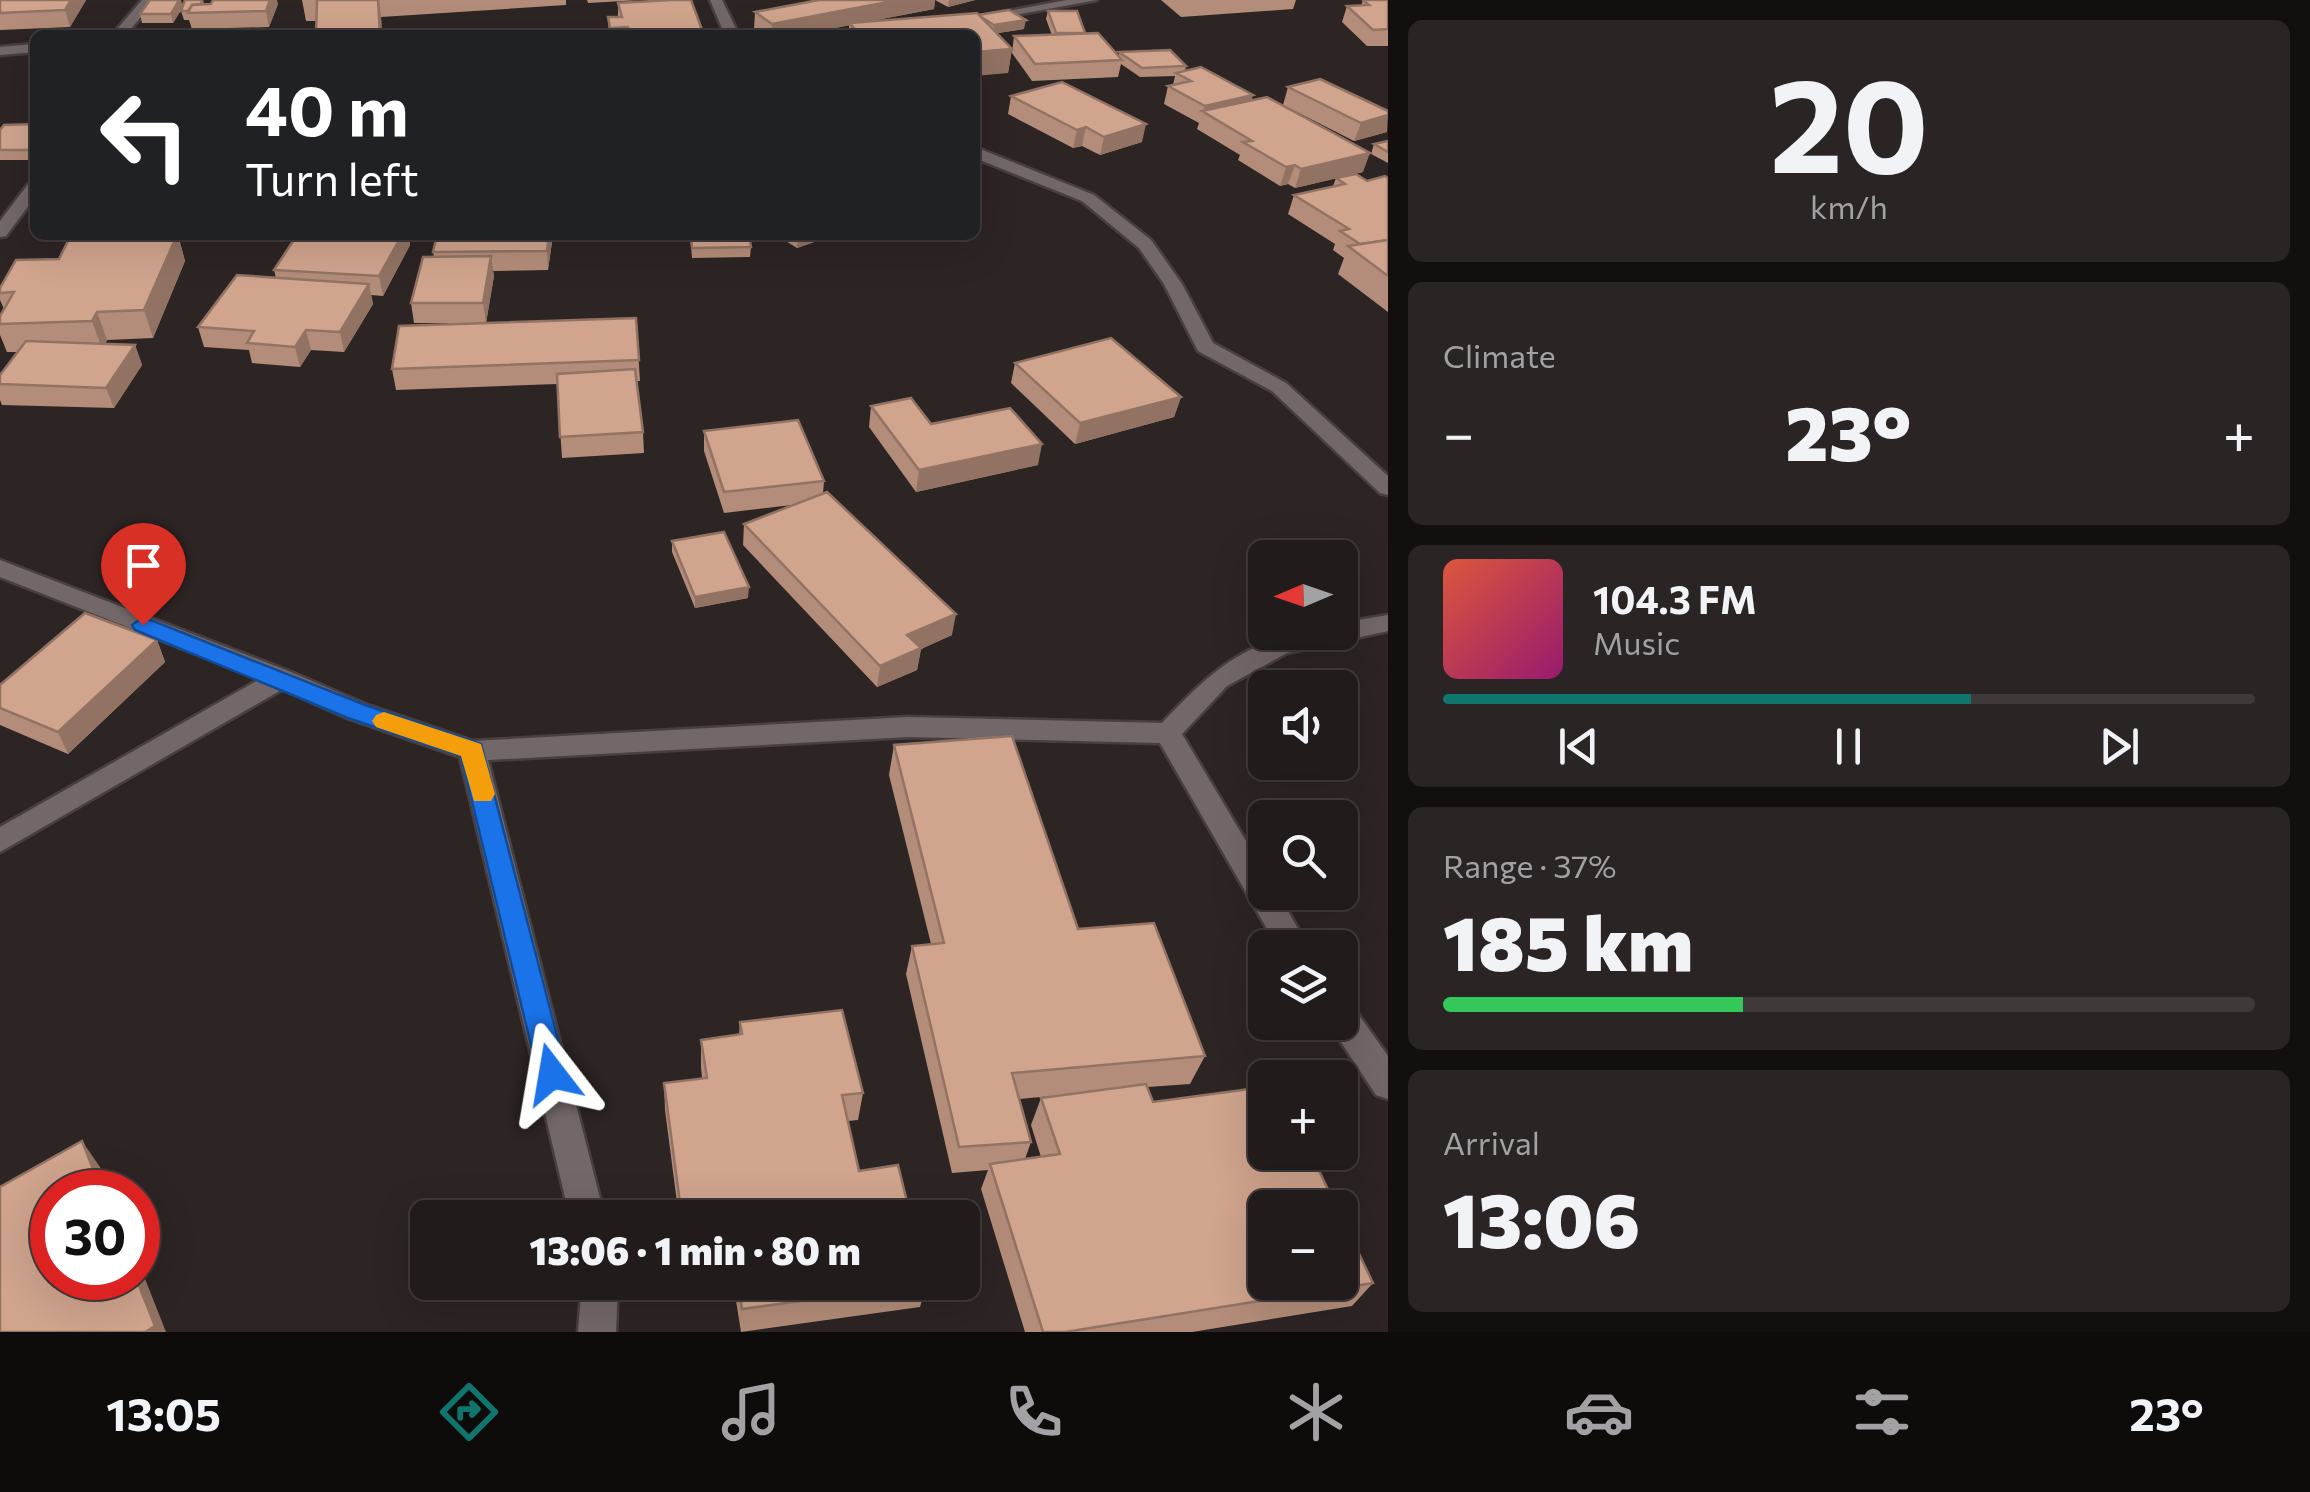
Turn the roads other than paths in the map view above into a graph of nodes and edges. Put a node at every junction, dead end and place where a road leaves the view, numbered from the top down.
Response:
1 (149, 0) edge
2 (716, 0) edge
3 (1091, 0) edge
4 (958, 20) edge
5 (123, 30) edge
6 (730, 30) edge
7 (30, 48) edge
8 (0, 51) edge
9 (980, 154) edge
10 (30, 193) edge
11 (0, 232) edge
12 (1388, 488) edge
13 (0, 568) edge
14 (1388, 623) edge
15 (1358, 628) edge
16 (1272, 650) edge
17 (282, 678) junction
18 (1168, 732) junction
19 (472, 751) junction
20 (0, 841) edge
21 (1284, 930) edge
22 (1358, 1040) edge
23 (1388, 1084) edge
24 (584, 1200) edge
25 (599, 1300) edge
26 (597, 1332) edge

1 - 5 street
2 - 6 street
3 - 4 street
7 - 8 street
9 - 12 street
10 - 11 street
13 - 17 street
14 - 15 street
16 - 18 street
17 - 19 street
17 - 20 street
18 - 19 street
18 - 21 street
19 - 24 street
22 - 23 street
25 - 26 street

